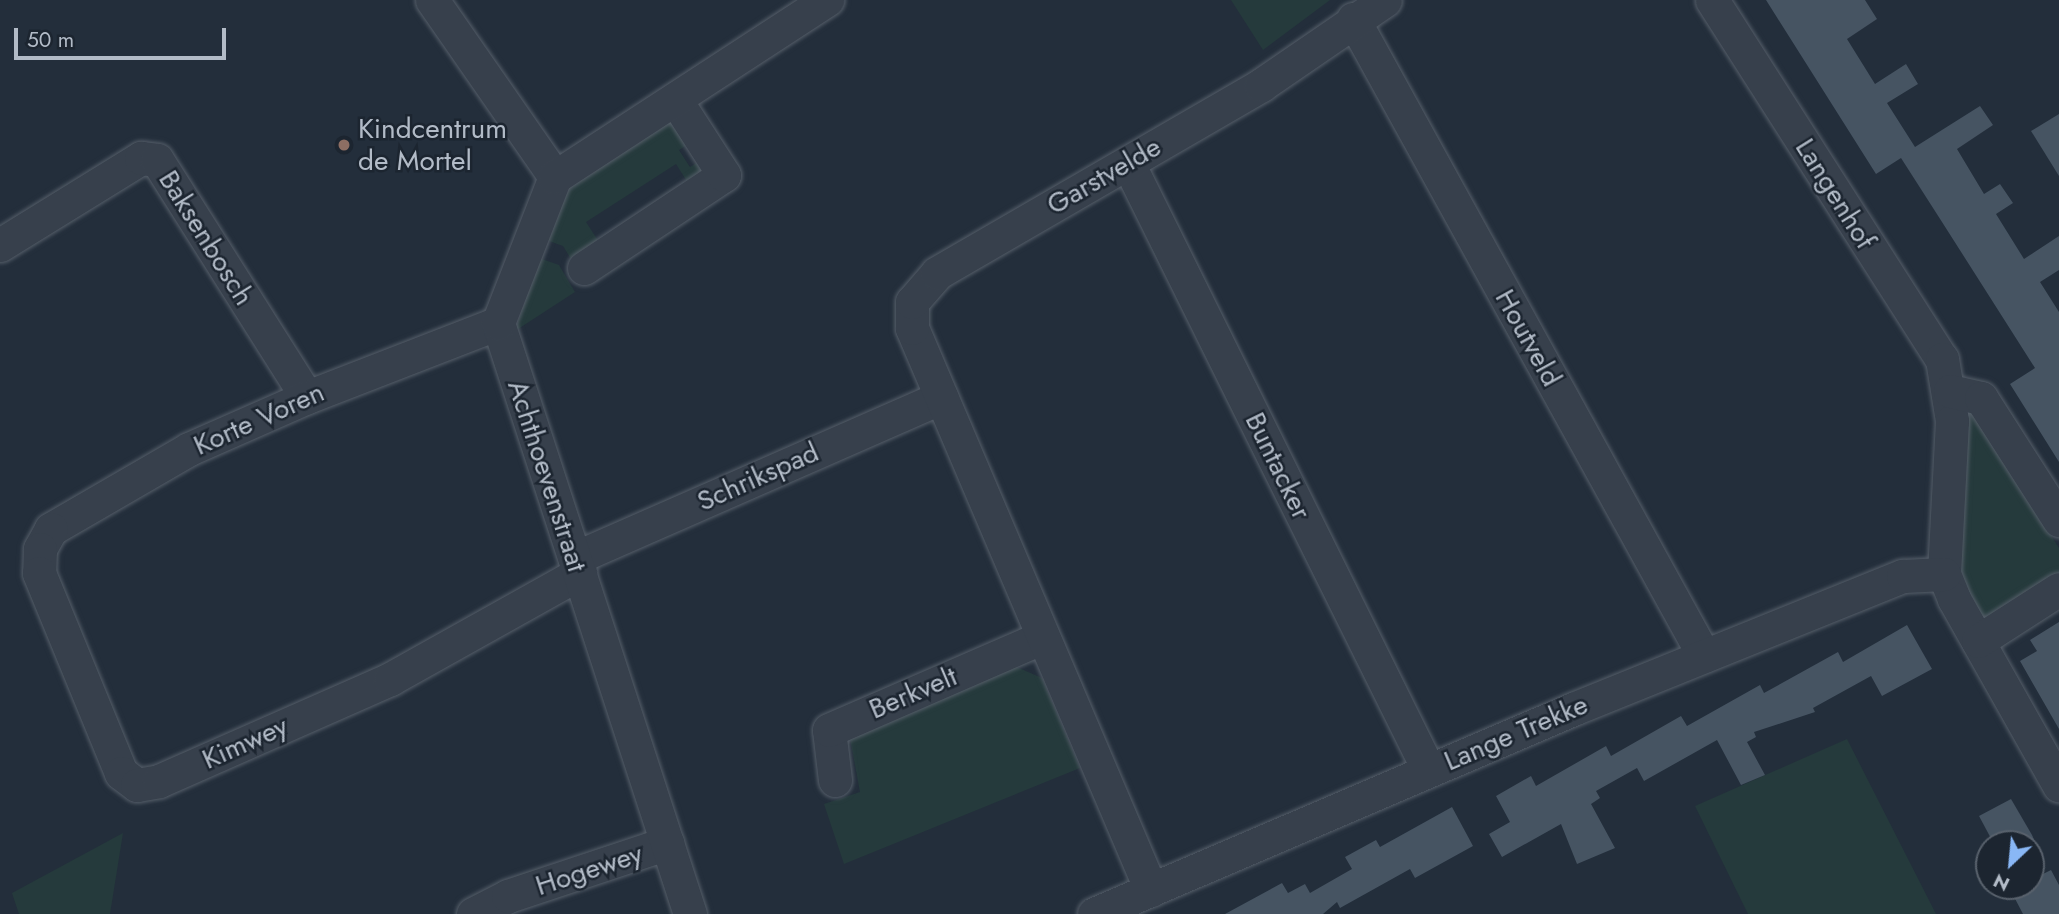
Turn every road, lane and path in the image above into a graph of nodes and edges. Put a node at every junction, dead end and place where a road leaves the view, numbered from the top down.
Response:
1 (432, 0) edge
2 (827, 0) edge
3 (1385, 0) edge
4 (1712, 0) edge
5 (1353, 19) junction
6 (675, 99) junction
7 (1128, 163) junction
8 (555, 177) junction
9 (1, 244) edge
10 (584, 268) dead end
11 (498, 323) junction
12 (1950, 391) junction
13 (307, 397) junction
14 (941, 397) junction
15 (2059, 520) edge
16 (40, 549) joint
17 (578, 566) junction
18 (1944, 573) junction
19 (2059, 589) edge
20 (1043, 637) junction
21 (1978, 641) junction
22 (1704, 656) junction
23 (1429, 769) junction
24 (835, 780) dead end
25 (2059, 785) edge
26 (667, 844) junction
27 (1151, 890) junction
28 (473, 914) edge
29 (690, 914) edge
30 (1094, 914) edge

1 - 8 street
2 - 6 street
3 - 5 street, Garstvelde
4 - 12 street, Langenhof
5 - 7 street, Garstvelde
5 - 22 street, Houtveld
6 - 8 street
6 - 10 street
7 - 14 street, Garstvelde
7 - 23 street, Buntacker
8 - 11 street
9 - 13 street, Baksenbosch
11 - 13 street, Korte Voren
11 - 17 street, Achthoevenstraat
12 - 15 street
12 - 18 street, Langenhof
13 - 16 street, Korte Voren
14 - 17 street, Schrikspad
14 - 20 street
16 - 17 street, Kimwey
17 - 26 street, Achthoevenstraat
18 - 21 street, Langenhof
18 - 22 street, Lange Trekke
19 - 21 street
20 - 24 street, Berkvelt
20 - 27 street
21 - 25 street, Langenhof
22 - 23 street, Lange Trekke
23 - 27 street, Lange Trekke
26 - 28 street, Hogewey
26 - 29 street, Achthoevenstraat
27 - 30 street, Lange Trekke

